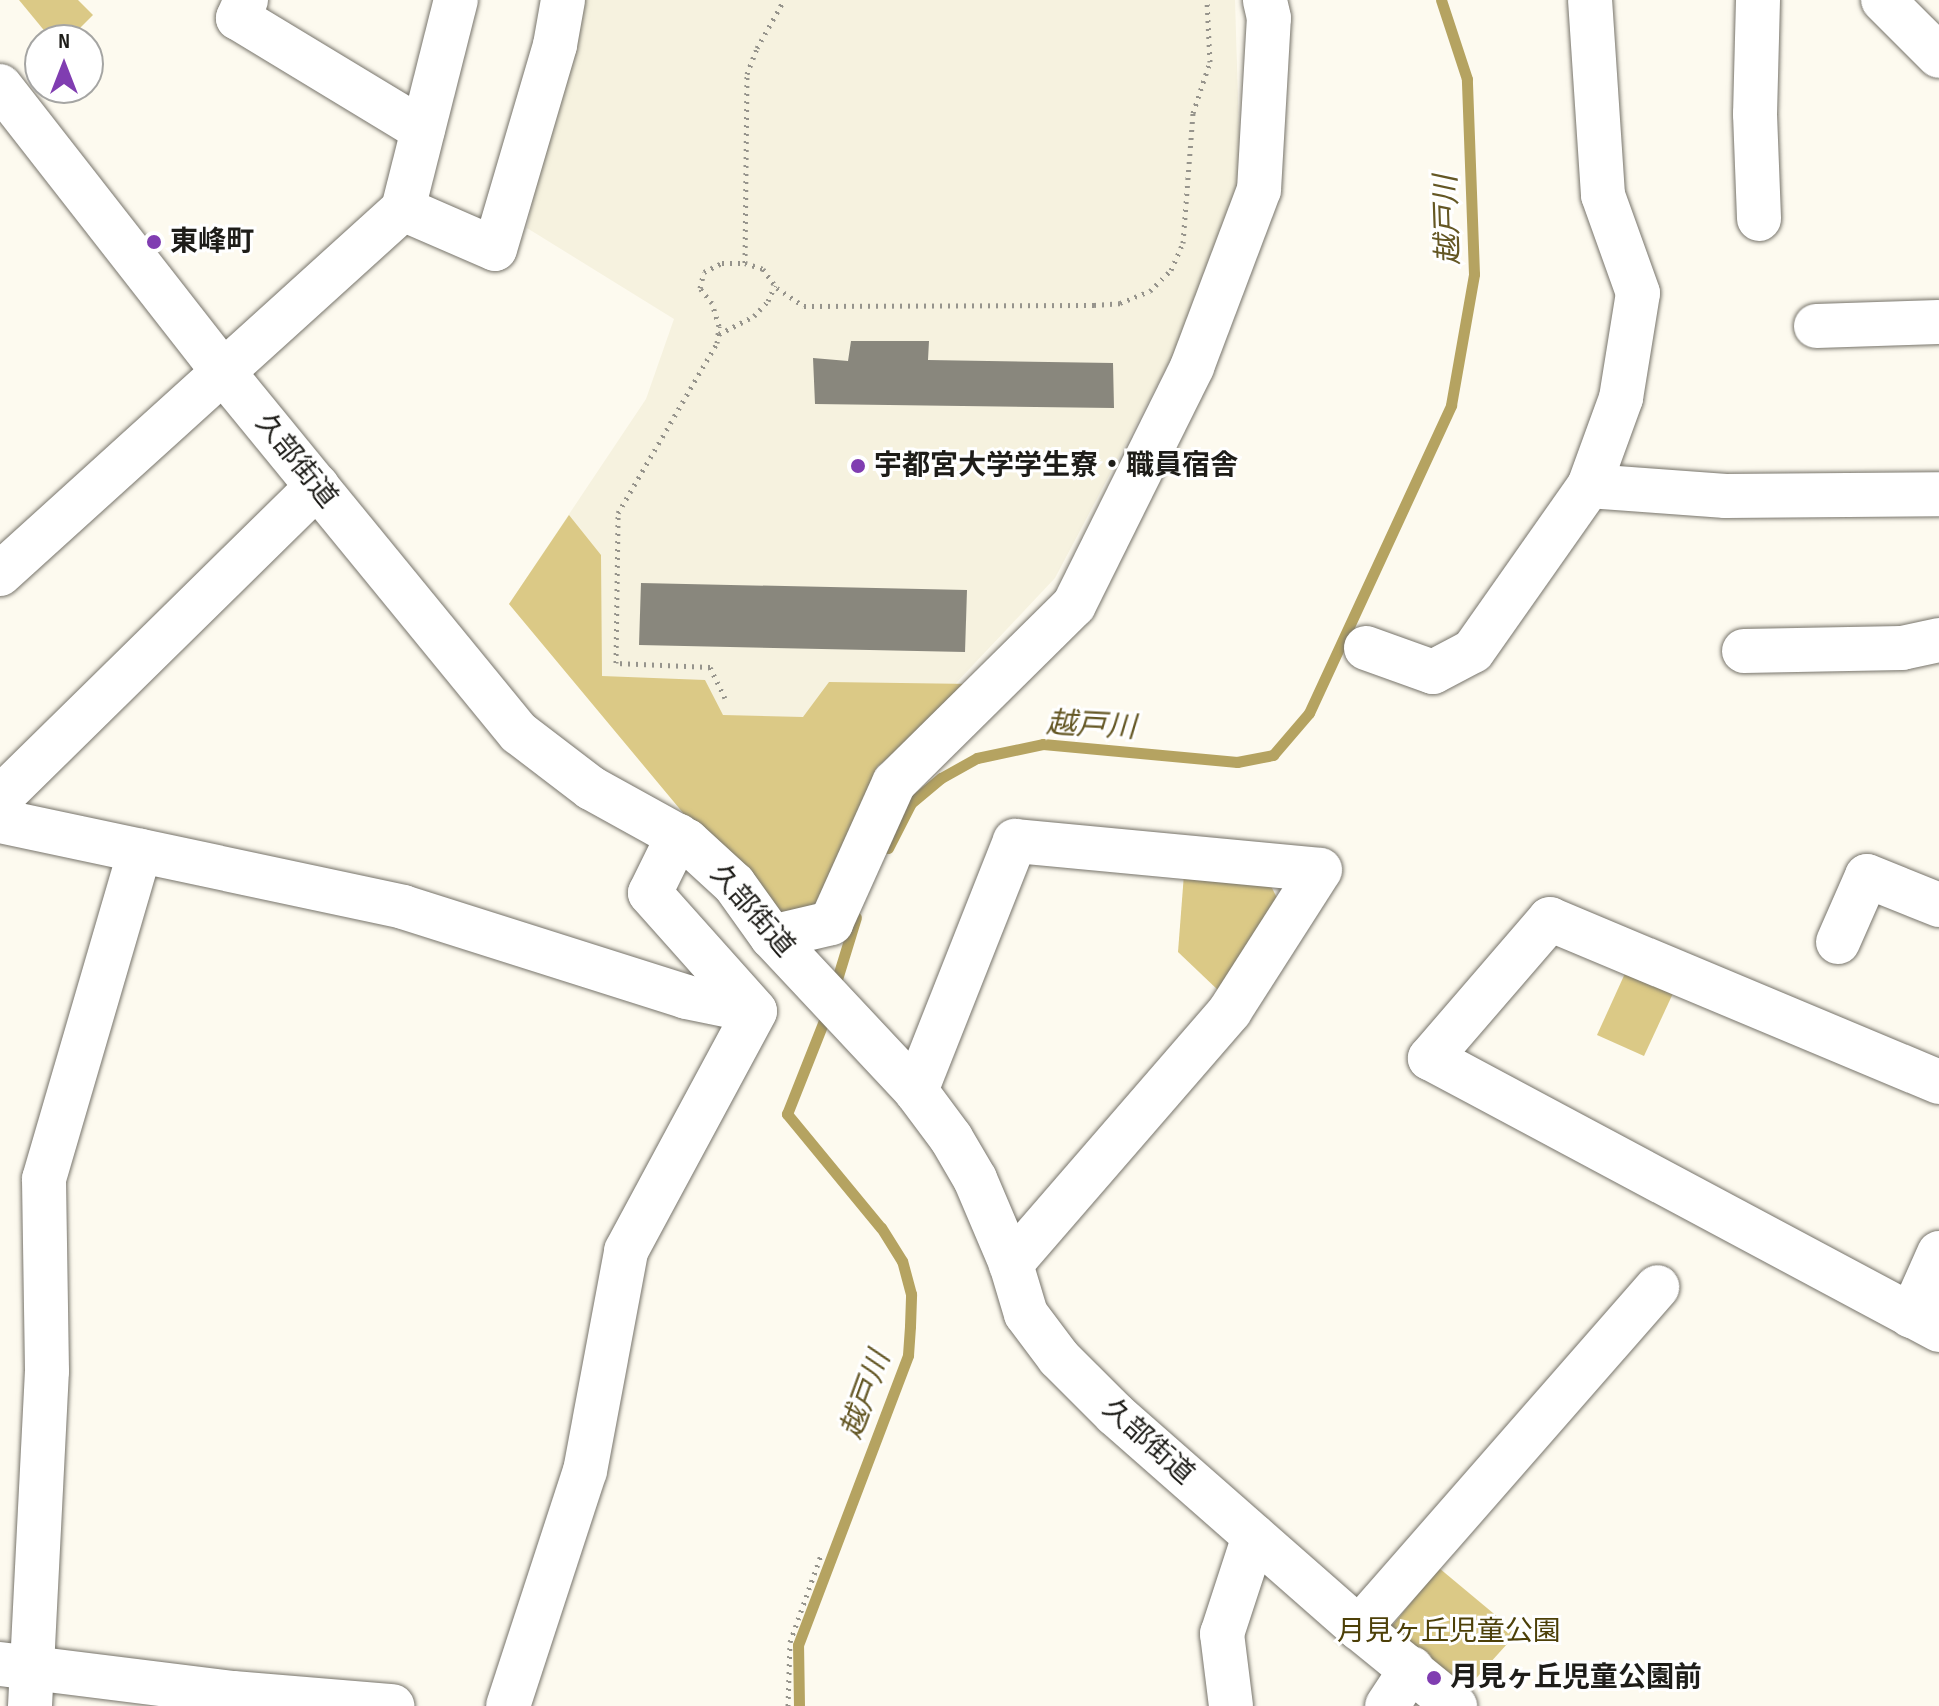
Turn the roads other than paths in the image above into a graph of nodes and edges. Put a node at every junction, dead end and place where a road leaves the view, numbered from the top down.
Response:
1 (246, 0) edge
2 (456, 0) edge
3 (563, 0) edge
4 (1265, 0) edge
5 (1590, 0) edge
6 (1758, 0) edge
7 (1883, 0) edge
8 (1939, 56) edge
9 (0, 86) edge
10 (423, 130) junction
11 (403, 209) junction
12 (1759, 219) dead end
13 (1939, 322) edge
14 (1816, 326) dead end
15 (224, 373) junction
16 (317, 486) junction
17 (1589, 486) junction
18 (1939, 494) edge
19 (0, 574) edge
20 (1939, 640) edge
21 (1366, 648) dead end
22 (1744, 651) dead end
23 (0, 798) edge
24 (0, 821) edge
25 (678, 836) junction
26 (140, 851) junction
27 (1939, 905) edge
28 (772, 937) junction
29 (1838, 942) dead end
30 (755, 1011) junction
31 (1939, 1082) edge
32 (916, 1091) junction
33 (1939, 1253) edge
34 (1011, 1264) junction
35 (1657, 1287) dead end
36 (1925, 1323) edge
37 (1254, 1536) junction
38 (1359, 1628) junction
39 (1412, 1668) junction
40 (21, 1678) edge
41 (392, 1706) edge
42 (508, 1706) edge
43 (1231, 1706) edge
44 (1387, 1706) edge
45 (1455, 1706) edge

1 - 10 street
2 - 10 street
3 - 11 street
4 - 28 street
5 - 17 street
6 - 12 street
7 - 8 street
9 - 15 street, 久部街道
10 - 11 street
11 - 15 street
13 - 14 street
15 - 16 street, 久部街道
15 - 19 street
16 - 23 street
16 - 25 street, 久部街道
17 - 18 street
17 - 21 street
20 - 22 street
24 - 26 street
25 - 28 street, 久部街道
25 - 30 street
26 - 30 street
26 - 40 street
27 - 29 street
28 - 32 street, 久部街道
30 - 42 street
31 - 36 street
32 - 34 street, 久部街道
32 - 34 street
33 - 36 street
34 - 37 street, 久部街道
35 - 38 street
37 - 38 street, 久部街道
37 - 43 street
38 - 39 street, 久部街道
39 - 44 street
39 - 45 street, 久部街道
40 - 41 street

